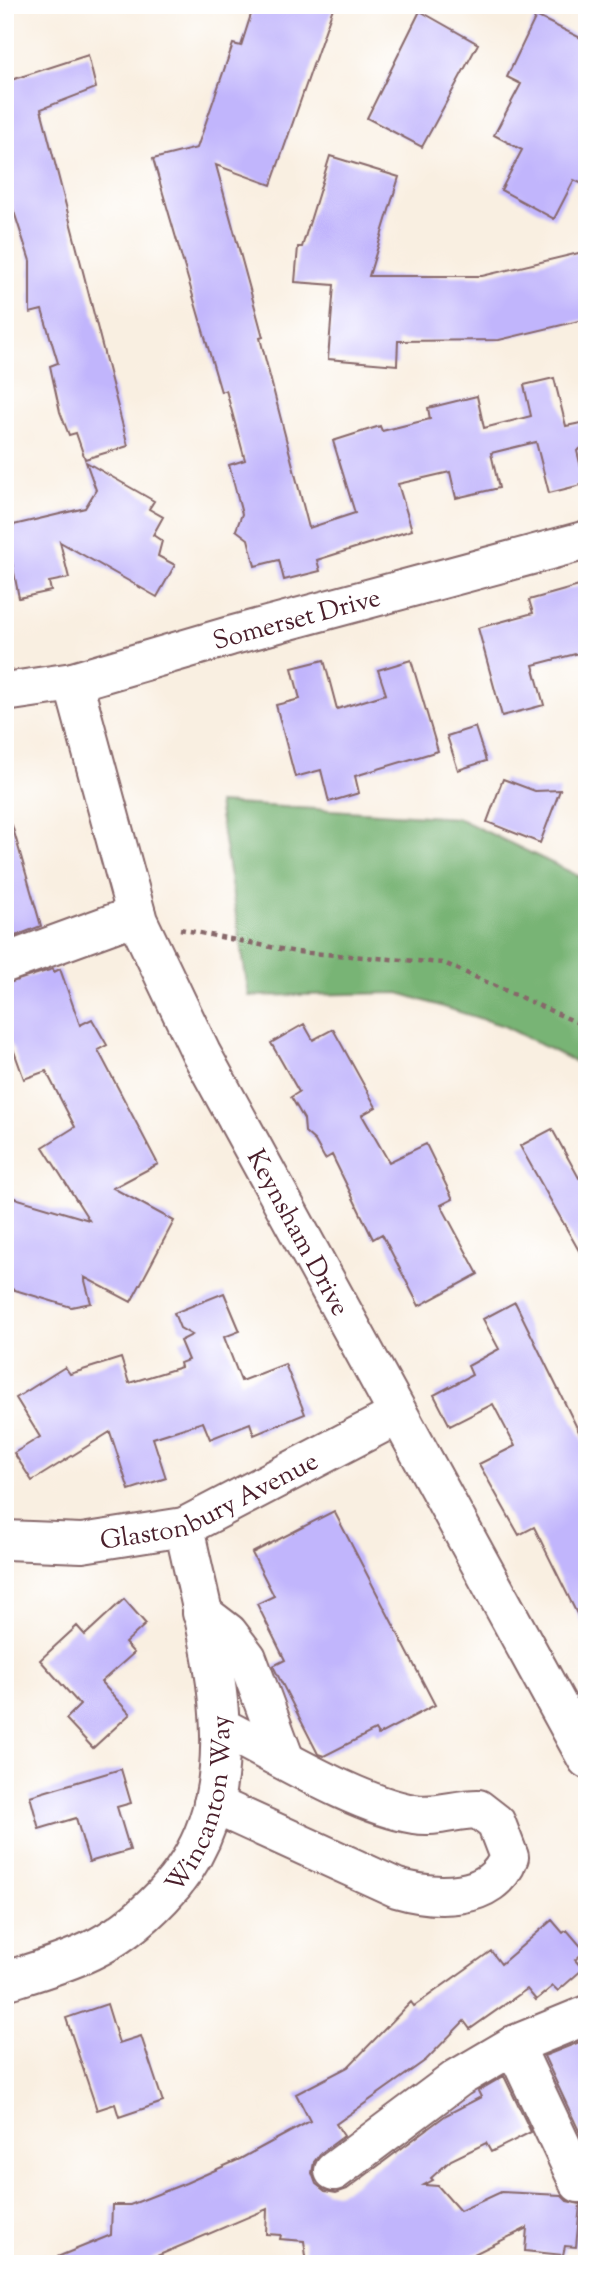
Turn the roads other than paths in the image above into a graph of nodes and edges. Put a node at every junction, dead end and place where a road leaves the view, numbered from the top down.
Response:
1 (587, 540) edge
2 (73, 682) junction
3 (5, 692) edge
4 (137, 918) junction
5 (5, 963) edge
6 (398, 1415) junction
7 (184, 1527) junction
8 (5, 1540) edge
9 (202, 1613) junction
10 (221, 1727) junction
11 (587, 1759) edge
12 (285, 1760) junction
13 (213, 1804) junction
14 (5, 1982) edge
15 (587, 2015) edge
16 (514, 2045) junction
17 (334, 2171) dead end
18 (579, 2183) dead end

1 - 2 street, Somerset Drive
2 - 3 street, Somerset Drive
2 - 4 street, Keynsham Drive
4 - 5 street
4 - 6 street, Keynsham Drive
6 - 7 street, Glastonbury Avenue
6 - 11 street, Keynsham Drive
7 - 8 street, Glastonbury Avenue
7 - 9 street, Wincanton Way
9 - 10 street, Wincanton Way
9 - 12 street
10 - 12 street
10 - 13 street, Wincanton Way
12 - 13 street
13 - 14 street, Wincanton Way
15 - 16 street
16 - 17 street
16 - 18 street

